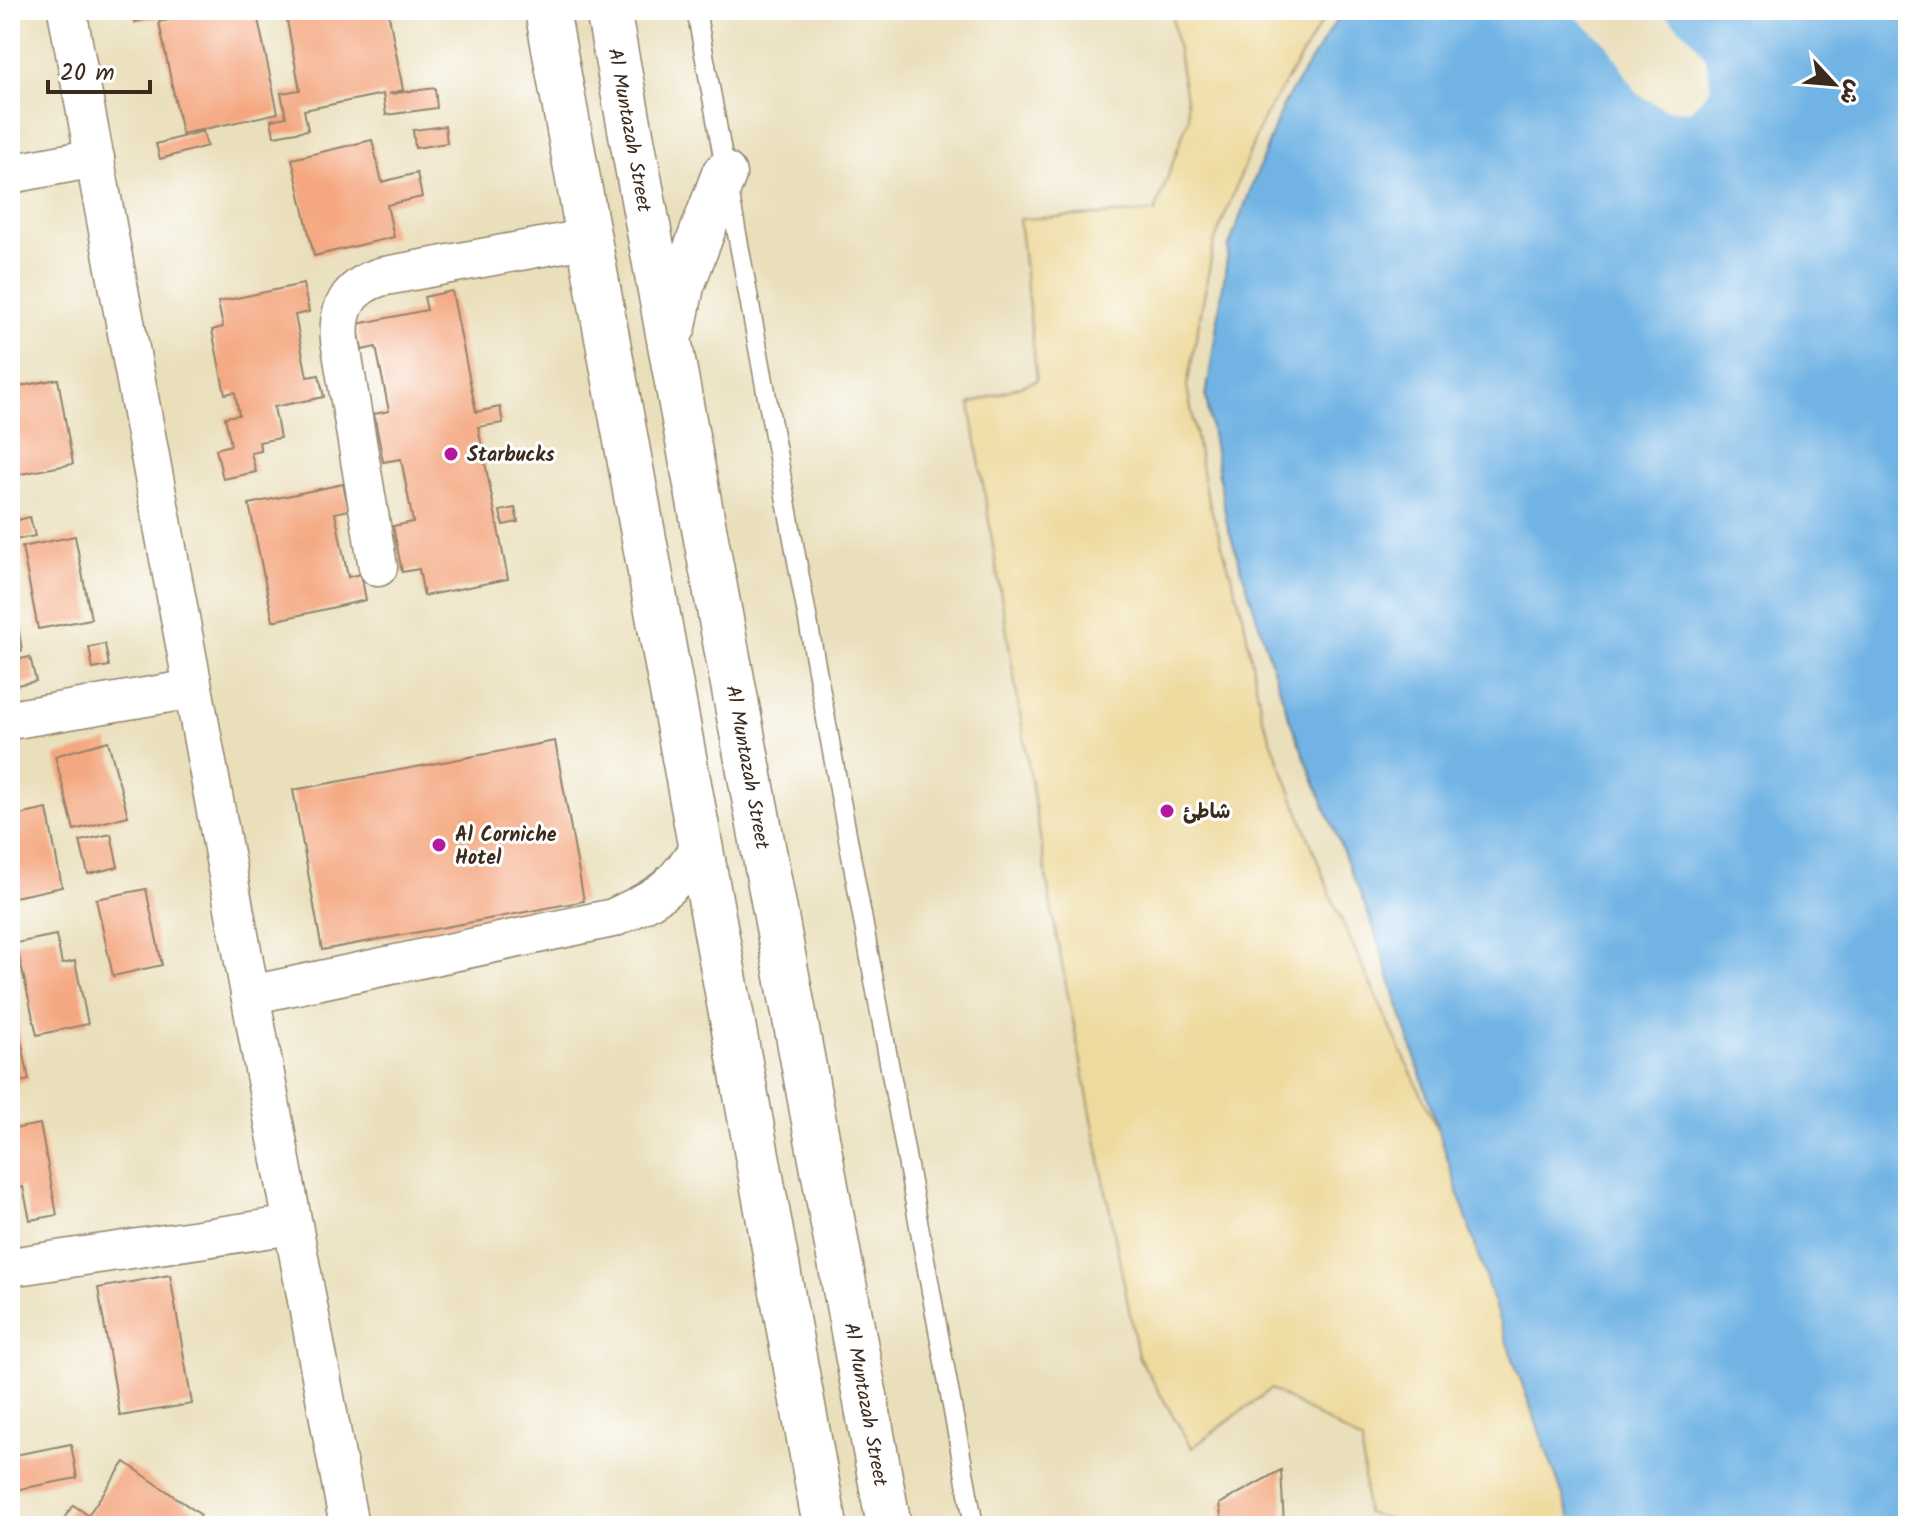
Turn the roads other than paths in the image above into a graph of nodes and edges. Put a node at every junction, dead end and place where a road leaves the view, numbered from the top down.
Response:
1 (67, 10) edge
2 (547, 10) edge
3 (608, 10) edge
4 (696, 10) edge
5 (95, 158) junction
6 (10, 174) edge
7 (724, 174) junction
8 (590, 238) junction
9 (672, 341) junction
10 (378, 567) dead end
11 (193, 689) junction
12 (10, 720) edge
13 (702, 841) junction
14 (250, 995) junction
15 (293, 1225) junction
16 (10, 1267) edge
17 (349, 1526) edge
18 (825, 1526) edge
19 (889, 1526) edge
20 (974, 1526) edge

1 - 5 street
2 - 8 main road
3 - 9 main road, Al Muntazah Street
4 - 7 lane
5 - 6 street
5 - 11 street
7 - 9 main road
7 - 20 lane
8 - 10 street
8 - 13 main road
9 - 19 main road, Al Muntazah Street
11 - 12 street
11 - 14 street
13 - 14 street
13 - 18 main road
14 - 15 street
15 - 16 street
15 - 17 street

